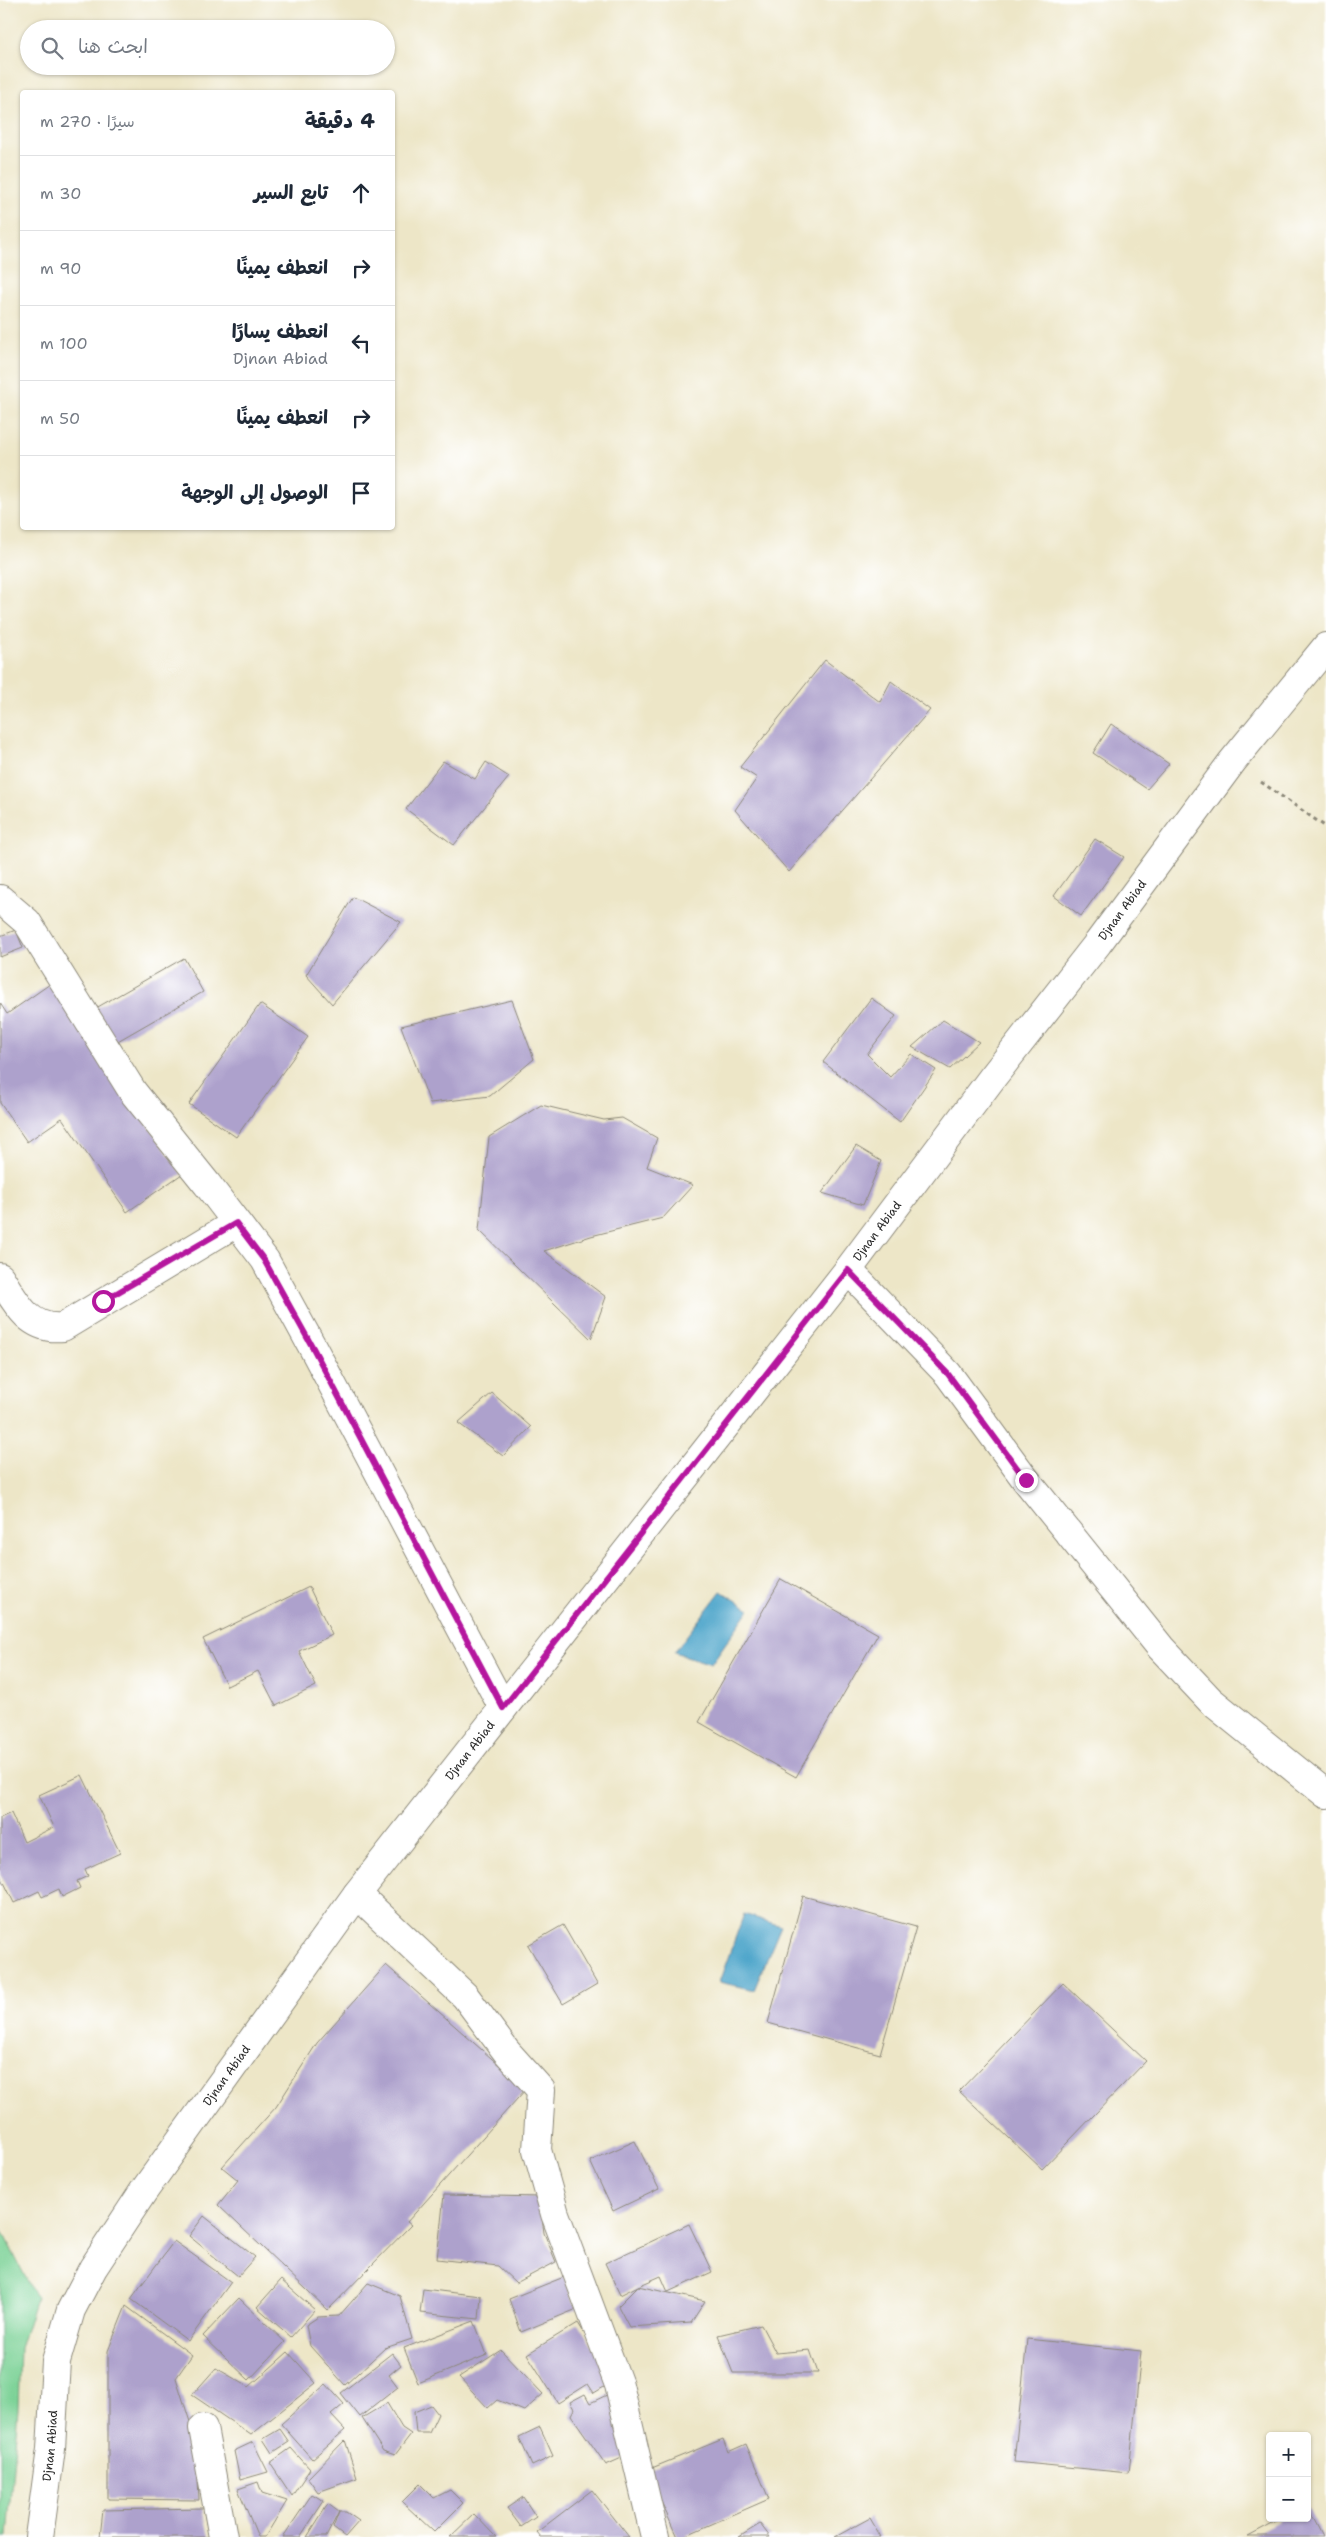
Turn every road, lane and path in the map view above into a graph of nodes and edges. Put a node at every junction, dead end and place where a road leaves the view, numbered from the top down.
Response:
1 (1326, 647) edge
2 (1232, 762) junction
3 (1326, 827) edge
4 (0, 899) edge
5 (236, 1223) junction
6 (848, 1270) junction
7 (0, 1277) edge
8 (503, 1708) junction
9 (1326, 1794) edge
10 (357, 1894) junction
11 (203, 2428) dead end
12 (39, 2537) edge
13 (223, 2537) edge
14 (655, 2537) edge

1 - 2 street, Djnan Abiad
2 - 3 path
2 - 6 street, Djnan Abiad
4 - 5 street
5 - 7 street
5 - 8 street
6 - 8 street, Djnan Abiad
6 - 9 street
8 - 10 street, Djnan Abiad
10 - 12 street, Djnan Abiad
10 - 14 street
11 - 13 street

